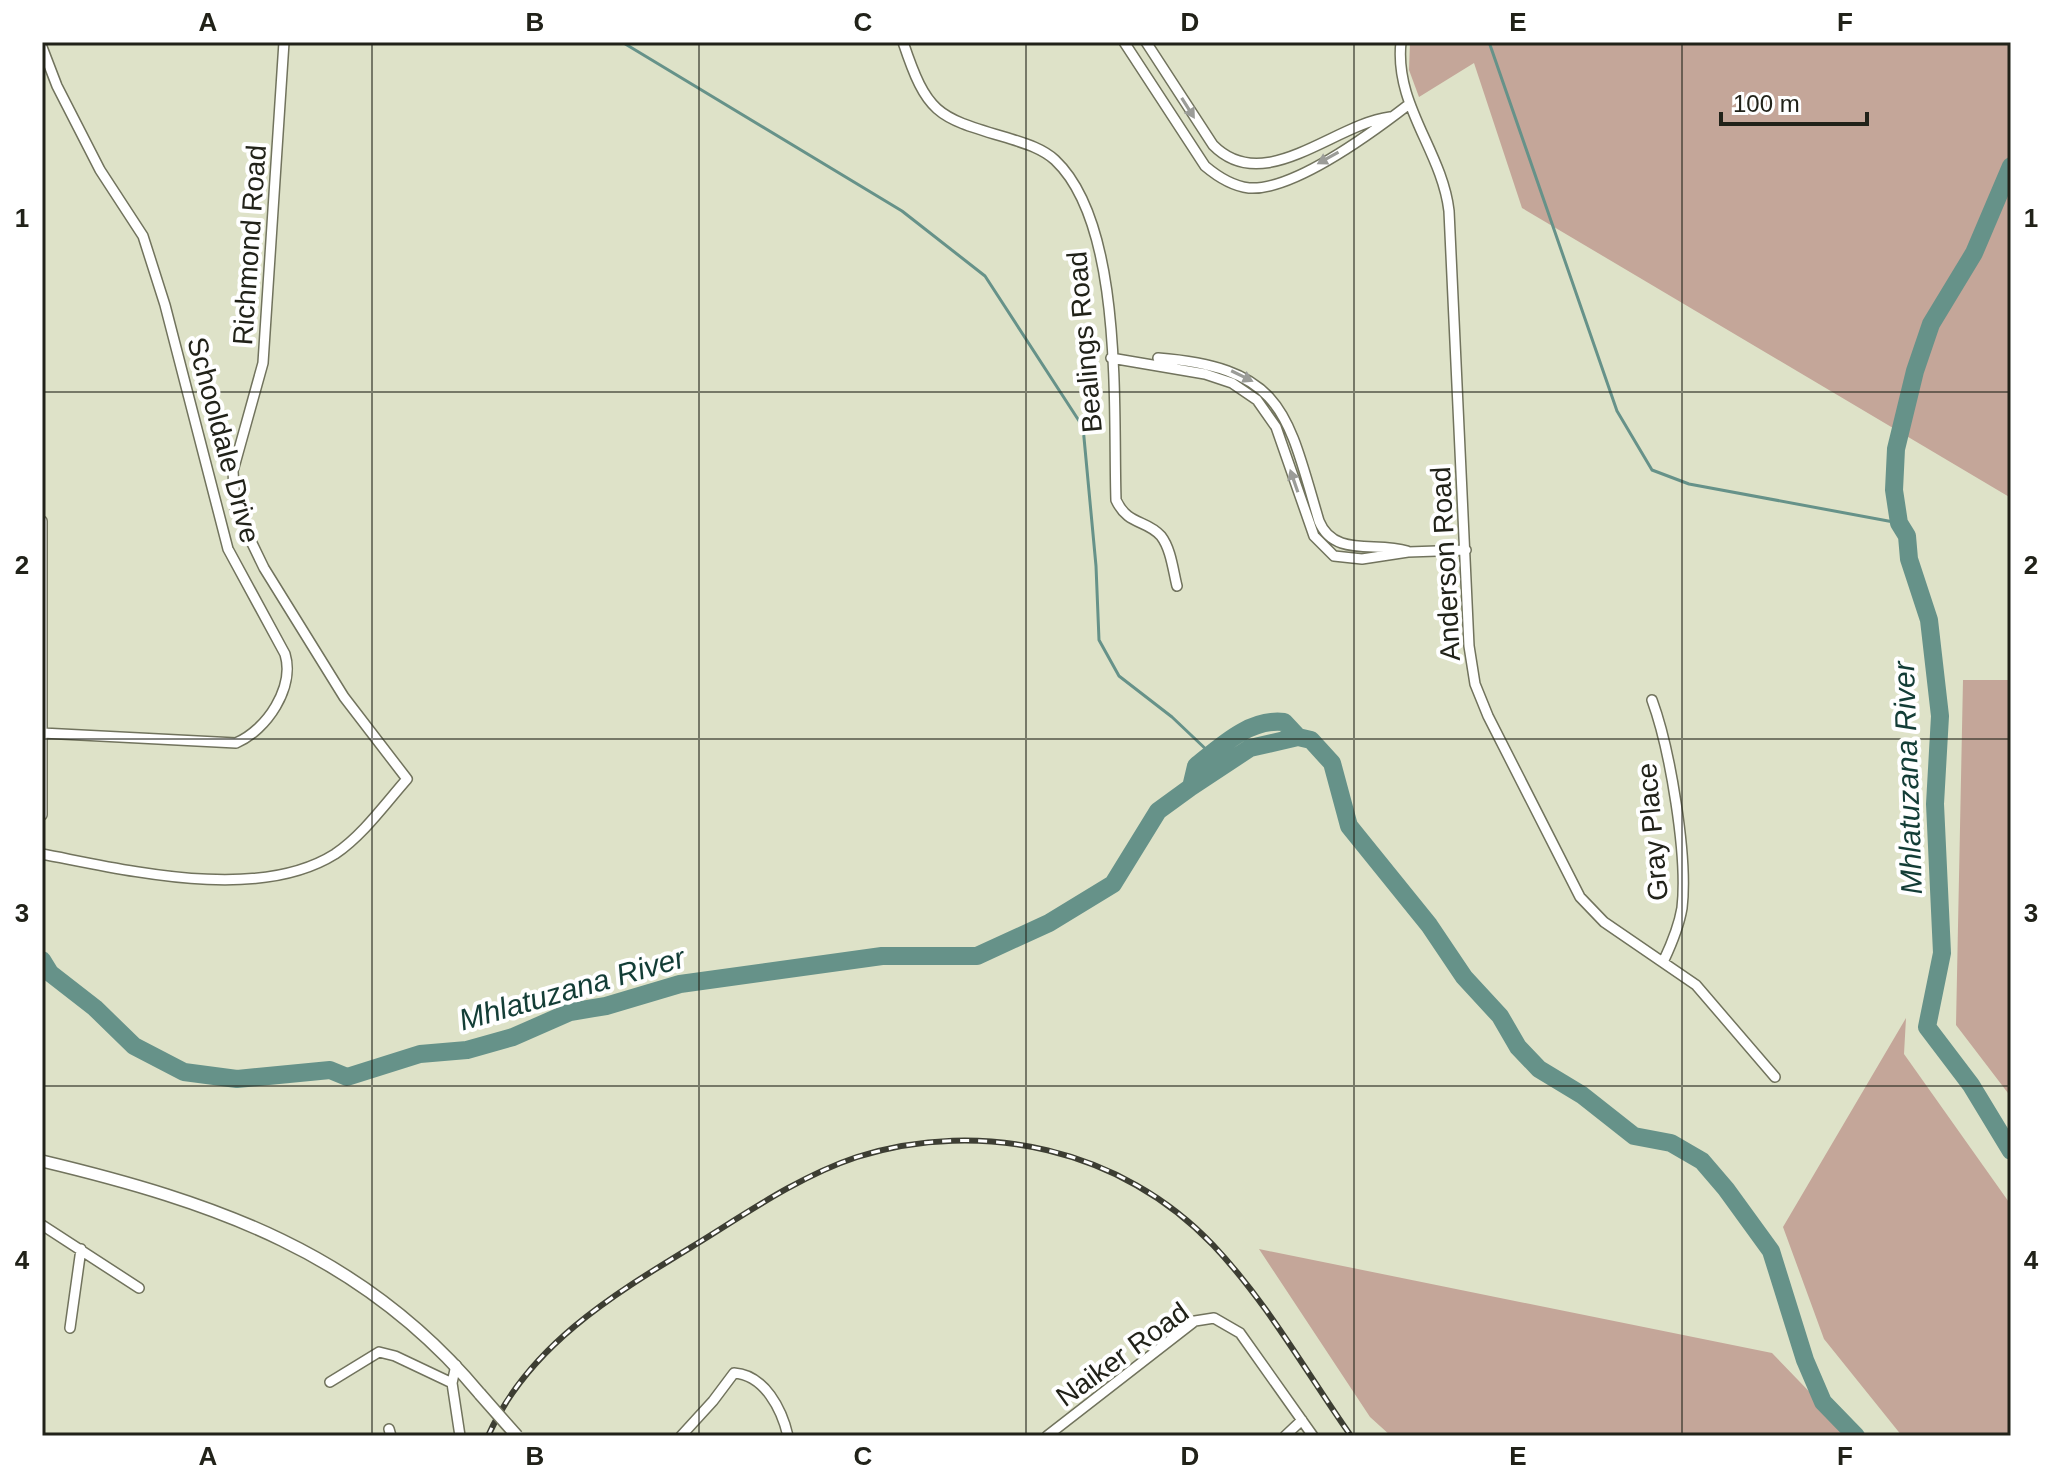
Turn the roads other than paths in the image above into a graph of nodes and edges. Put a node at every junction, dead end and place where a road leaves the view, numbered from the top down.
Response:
1 (284, 42) edge
2 (903, 42) edge
3 (1124, 42) edge
4 (1146, 42) edge
5 (1401, 42) edge
6 (42, 47) edge
7 (1408, 105) junction
8 (1393, 116) junction
9 (1111, 356) junction
10 (42, 521) edge
11 (1466, 550) junction
12 (1177, 586) dead end
13 (1652, 700) dead end
14 (42, 733) edge
15 (42, 815) edge
16 (42, 854) edge
17 (1664, 960) junction
18 (1775, 1077) dead end
19 (42, 1161) edge
20 (42, 1225) edge
21 (81, 1249) junction
22 (139, 1288) dead end
23 (70, 1328) dead end
24 (456, 1365) junction
25 (330, 1382) dead end
26 (452, 1383) junction
27 (1302, 1420) junction
28 (460, 1436) edge
29 (517, 1436) edge
30 (681, 1436) edge
31 (788, 1436) edge
32 (1047, 1436) edge
33 (1285, 1436) edge
34 (1313, 1436) edge

1 - 16 street, Richmond Road
2 - 9 street, Bealings Road
8 -> 3 street
4 -> 8 street
5 - 7 street, Anderson Road
6 - 14 street, Schooldale Drive
7 - 8 street
7 - 11 street, Anderson Road
9 - 11 street
9 - 12 street, Bealings Road
10 - 14 street
11 - 17 street, Anderson Road
13 - 17 street, Gray Place
14 - 15 street
17 - 18 street, Anderson Road
19 - 24 street
20 - 21 street
21 - 22 street
21 - 23 street
24 - 26 street
24 - 29 street, bridge
25 - 26 street
26 - 28 street
27 - 32 street, Naiker Road
27 - 33 street
27 - 34 street, Naiker Road
30 - 31 street

